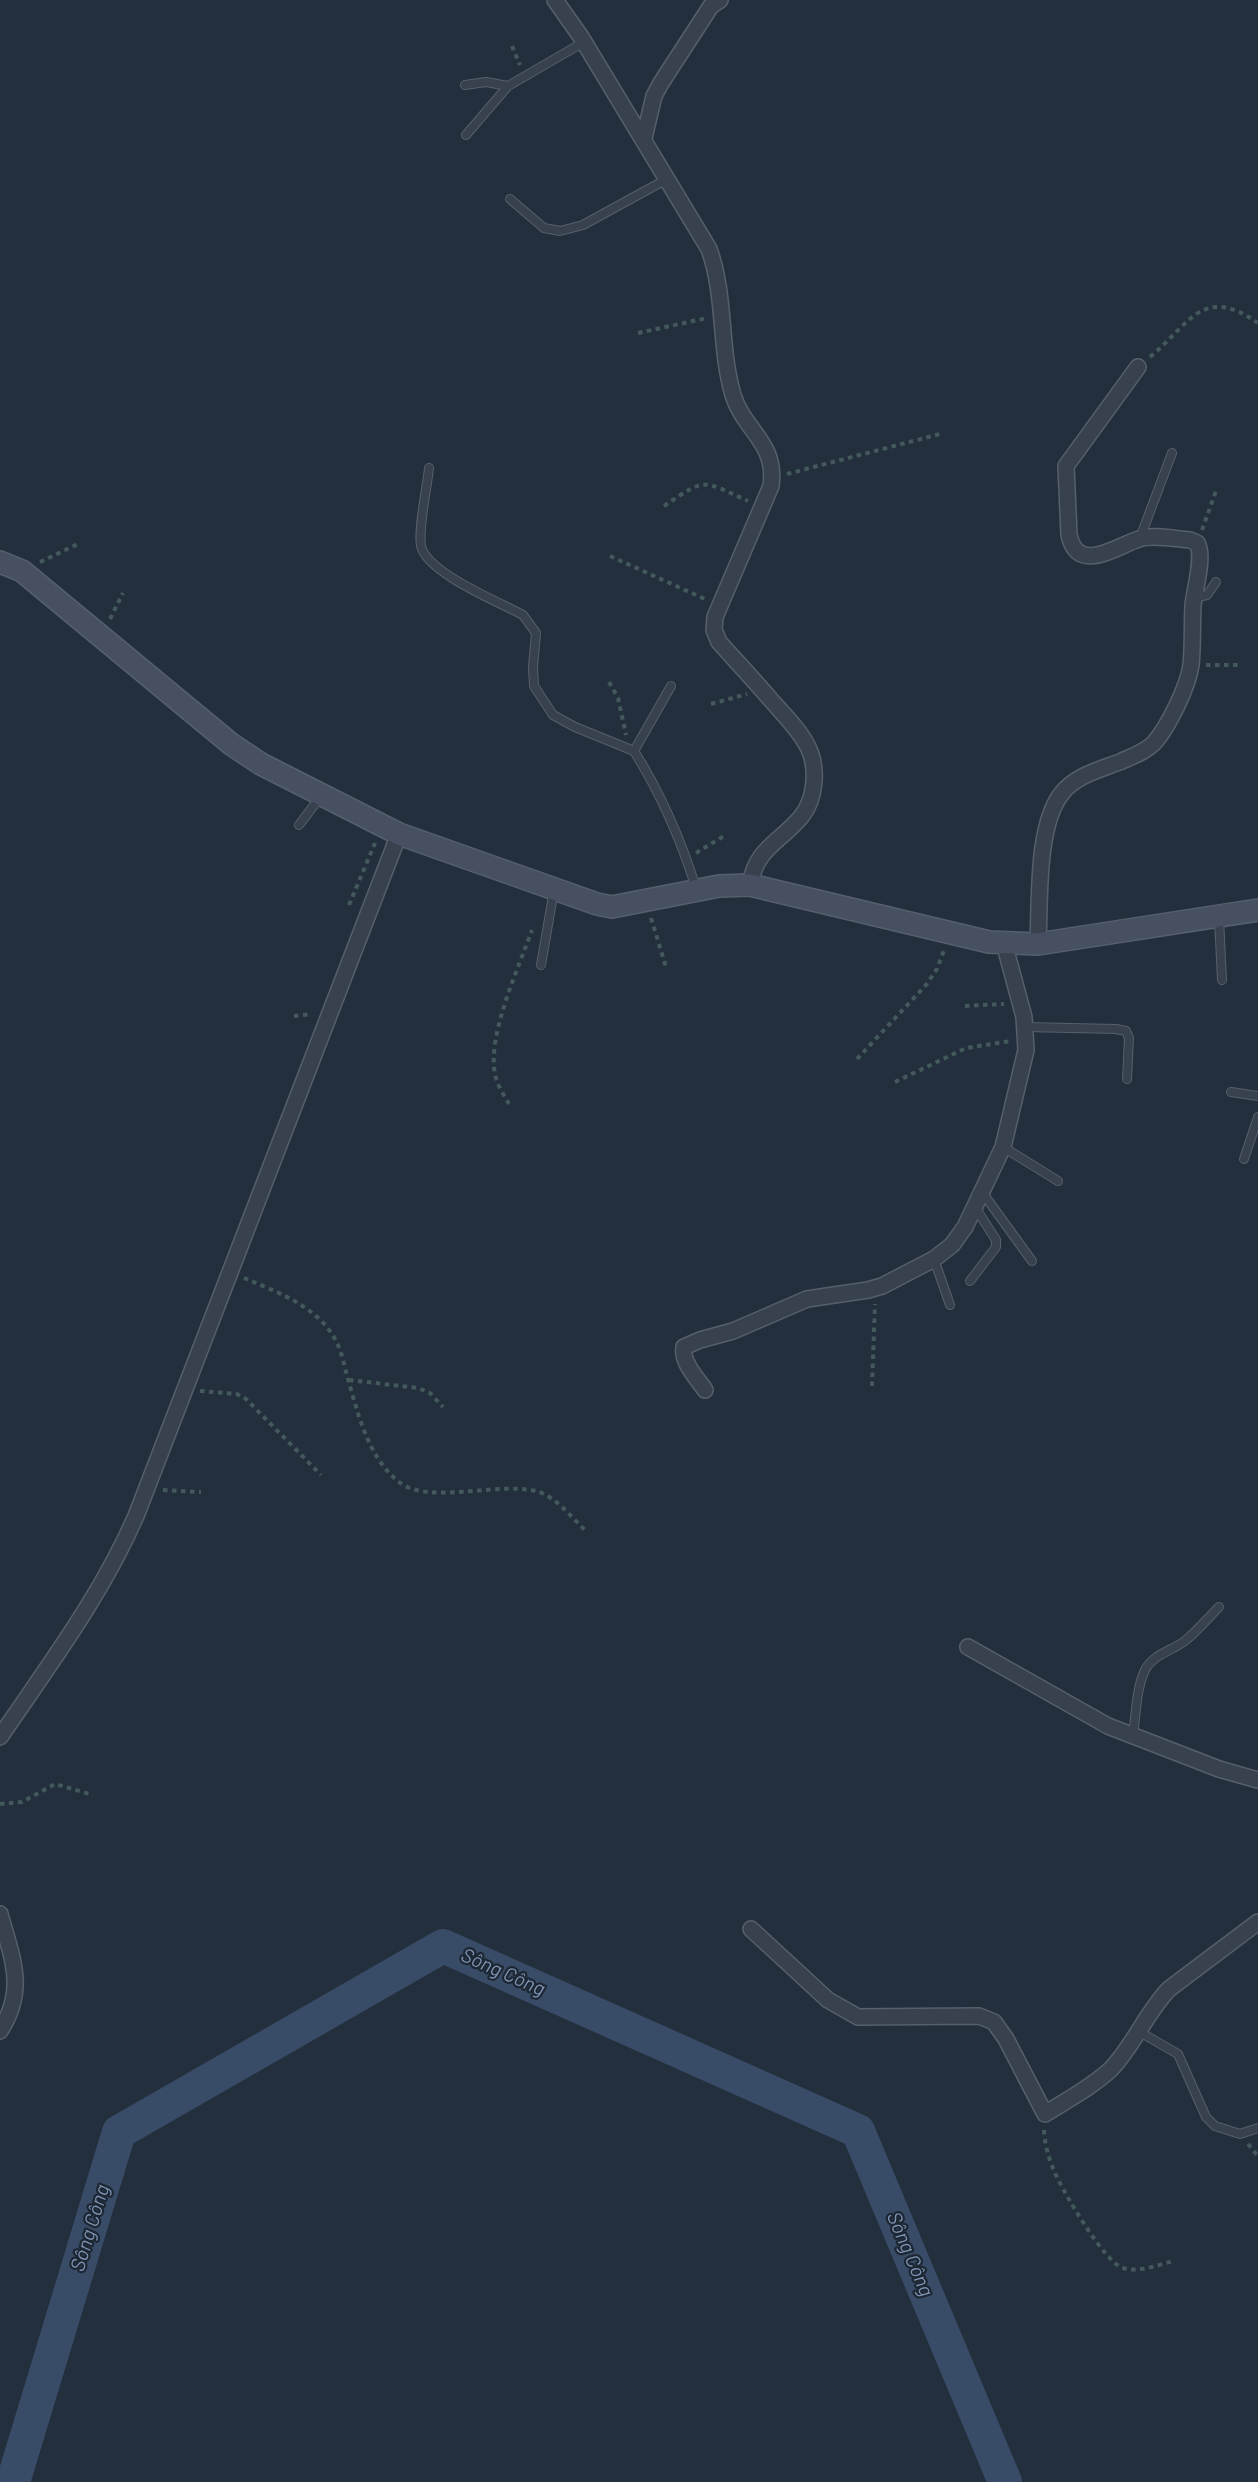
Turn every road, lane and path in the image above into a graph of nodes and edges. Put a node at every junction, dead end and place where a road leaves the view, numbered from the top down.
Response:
1 (555, 0) edge
2 (720, 0) edge
3 (584, 42) junction
4 (512, 46) dead end
5 (525, 75) junction
6 (465, 85) dead end
7 (508, 86) junction
8 (466, 135) dead end
9 (644, 138) junction
10 (667, 179) junction
11 (510, 199) dead end
12 (722, 315) junction
13 (1258, 322) edge
14 (638, 333) dead end
15 (1138, 367) joint
16 (940, 434) dead end
17 (1172, 453) dead end
18 (429, 468) dead end
19 (772, 478) junction
20 (1216, 491) dead end
21 (664, 506) dead end
22 (762, 508) junction
23 (1140, 538) junction
24 (80, 543) dead end
25 (1197, 543) junction
26 (610, 556) dead end
27 (0, 562) edge
28 (22, 571) junction
29 (1216, 582) dead end
30 (123, 593) dead end
31 (1193, 598) junction
32 (720, 606) junction
33 (100, 637) junction
34 (1191, 664) junction
35 (1238, 665) dead end
36 (609, 682) dead end
37 (671, 686) dead end
38 (762, 690) junction
39 (711, 704) dead end
40 (630, 749) junction
41 (322, 794) junction
42 (299, 825) dead end
43 (391, 829) junction
44 (724, 836) dead end
45 (687, 859) junction
46 (750, 885) junction
47 (554, 889) junction
48 (697, 890) junction
49 (646, 900) junction
50 (349, 905) dead end
51 (1258, 910) edge
52 (1219, 916) junction
53 (536, 920) dead end
54 (950, 932) junction
55 (1004, 943) junction
56 (1038, 944) junction
57 (541, 965) dead end
58 (666, 967) dead end
59 (1222, 980) dead end
60 (1020, 1004) junction
61 (965, 1006) dead end
62 (1026, 1033) junction
63 (858, 1059) dead end
64 (1127, 1079) dead end
65 (895, 1082) dead end
66 (1231, 1092) dead end
67 (1258, 1096) edge
68 (509, 1104) dead end
69 (1258, 1117) edge
70 (1003, 1147) junction
71 (1244, 1160) dead end
72 (1058, 1181) dead end
73 (982, 1192) junction
74 (975, 1207) junction
75 (934, 1259) junction
76 (1032, 1261) dead end
77 (230, 1273) junction
78 (970, 1281) dead end
79 (875, 1288) junction
80 (950, 1305) dead end
81 (349, 1380) junction
82 (872, 1386) dead end
83 (184, 1390) junction
84 (705, 1390) dead end
85 (443, 1407) dead end
86 (321, 1475) dead end
87 (146, 1490) junction
88 (201, 1492) dead end
89 (585, 1530) dead end
90 (1220, 1607) dead end
91 (968, 1647) dead end
92 (1133, 1735) junction
93 (0, 1737) edge
94 (1258, 1780) edge
95 (93, 1796) dead end
96 (0, 1804) edge
97 (0, 1914) edge
98 (1258, 1922) edge
99 (751, 1929) dead end
100 (0, 2031) edge
101 (1138, 2031) junction
102 (1045, 2114) junction
103 (1258, 2128) edge
104 (1173, 2261) dead end

1 - 3 street
2 - 9 street
3 - 5 lane
3 - 9 street
4 - 5 path
5 - 7 lane
6 - 7 lane
7 - 8 lane
9 - 10 street
10 - 11 lane
10 - 12 street
12 - 14 path
12 - 19 street
13 - 15 path
15 - 23 street
16 - 19 path
17 - 23 lane
18 - 40 lane
19 - 22 street
20 - 25 path
21 - 22 path
22 - 32 street
23 - 25 street
24 - 28 path
25 - 31 street
26 - 32 path
27 - 28 main road
28 - 33 main road
29 - 31 lane
30 - 33 path
31 - 34 street
32 - 38 street
33 - 41 main road
34 - 35 path
34 - 56 street
36 - 40 path
37 - 40 lane
38 - 39 path
38 - 46 street
40 - 45 lane
41 - 42 lane
41 - 43 main road
43 - 47 main road
43 - 50 path
43 - 77 street
44 - 45 path
45 - 48 lane
46 - 48 main road
46 - 54 main road
47 - 49 main road
47 - 57 lane
48 - 49 main road
49 - 58 path
51 - 52 main road
52 - 56 main road
52 - 59 lane
53 - 68 path
54 - 55 main road
54 - 63 path
55 - 56 main road
55 - 60 street
60 - 61 path
60 - 62 street
62 - 64 lane
62 - 65 path
62 - 70 street
66 - 67 lane
69 - 71 lane
70 - 72 lane
70 - 73 street
73 - 74 street
73 - 76 lane
74 - 75 street
74 - 78 lane
75 - 79 street
75 - 80 lane
77 - 81 path
77 - 83 street
79 - 82 path
79 - 84 street
81 - 85 path
81 - 89 path
83 - 86 path
83 - 87 street
87 - 88 path
87 - 93 street
90 - 92 lane
91 - 92 street
92 - 94 street
95 - 96 path
97 - 100 street
98 - 101 street
99 - 102 street
101 - 102 street
101 - 103 lane
102 - 104 path

